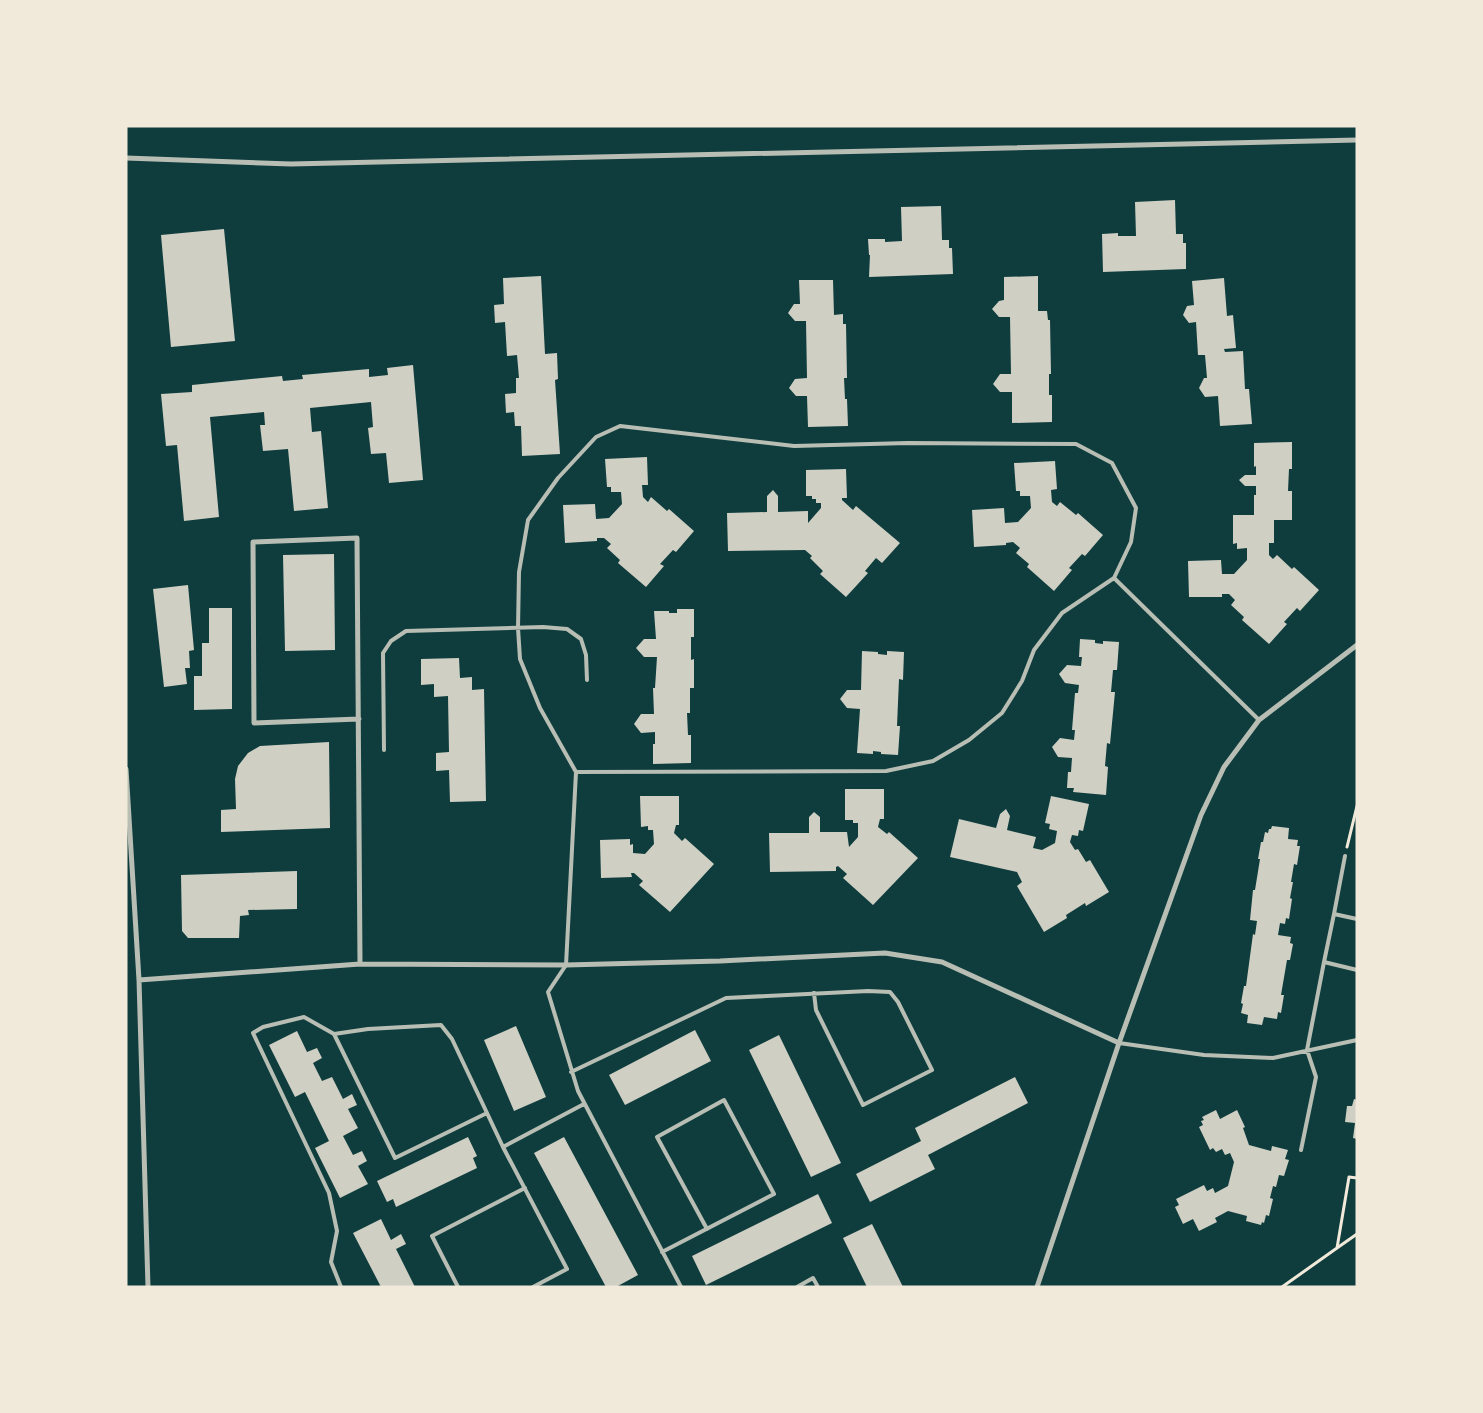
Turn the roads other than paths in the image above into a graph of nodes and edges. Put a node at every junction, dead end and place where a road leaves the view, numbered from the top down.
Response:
1 (1357, 140) edge
2 (126, 158) edge
3 (1114, 578) junction
4 (518, 628) junction
5 (1357, 645) edge
6 (587, 680) dead end
7 (359, 719) junction
8 (1259, 720) junction
9 (384, 750) dead end
10 (126, 769) edge
11 (576, 772) junction
12 (1345, 856) road end
13 (1334, 914) junction
14 (1357, 919) edge
15 (1324, 962) junction
16 (360, 964) junction
17 (566, 965) junction
18 (1357, 970) edge
19 (139, 980) junction
20 (814, 993) junction
21 (334, 1034) junction
22 (1357, 1040) edge
23 (1119, 1043) junction
24 (1308, 1050) junction
25 (571, 1072) junction
26 (584, 1104) junction
27 (487, 1112) junction
28 (503, 1147) junction
29 (1301, 1150) dead end
30 (525, 1188) junction
31 (707, 1229) junction
32 (662, 1252) junction
33 (148, 1287) edge
34 (341, 1287) edge
35 (458, 1287) edge
36 (533, 1287) edge
37 (681, 1287) edge
38 (796, 1287) edge
39 (818, 1287) edge
40 (1037, 1287) edge

1 - 2 street
3 - 4 lane
3 - 8 lane
3 - 11 lane
4 - 6 lane
4 - 9 lane
4 - 11 lane
5 - 8 street
7 - 7 street
7 - 16 street
8 - 23 street
10 - 19 street
11 - 17 lane
12 - 13 lane
13 - 14 lane
13 - 15 lane
15 - 18 lane
15 - 24 lane
16 - 17 street
16 - 19 street
17 - 23 street
17 - 25 lane
19 - 33 street
20 - 20 lane
20 - 25 lane
21 - 27 lane
21 - 27 lane
21 - 34 lane
22 - 24 lane
23 - 24 lane
23 - 40 street
24 - 29 lane
25 - 26 lane
26 - 28 lane
26 - 32 lane
27 - 28 lane
28 - 30 lane
30 - 35 lane
30 - 36 lane
31 - 31 lane
31 - 32 lane
32 - 37 lane
38 - 39 lane

